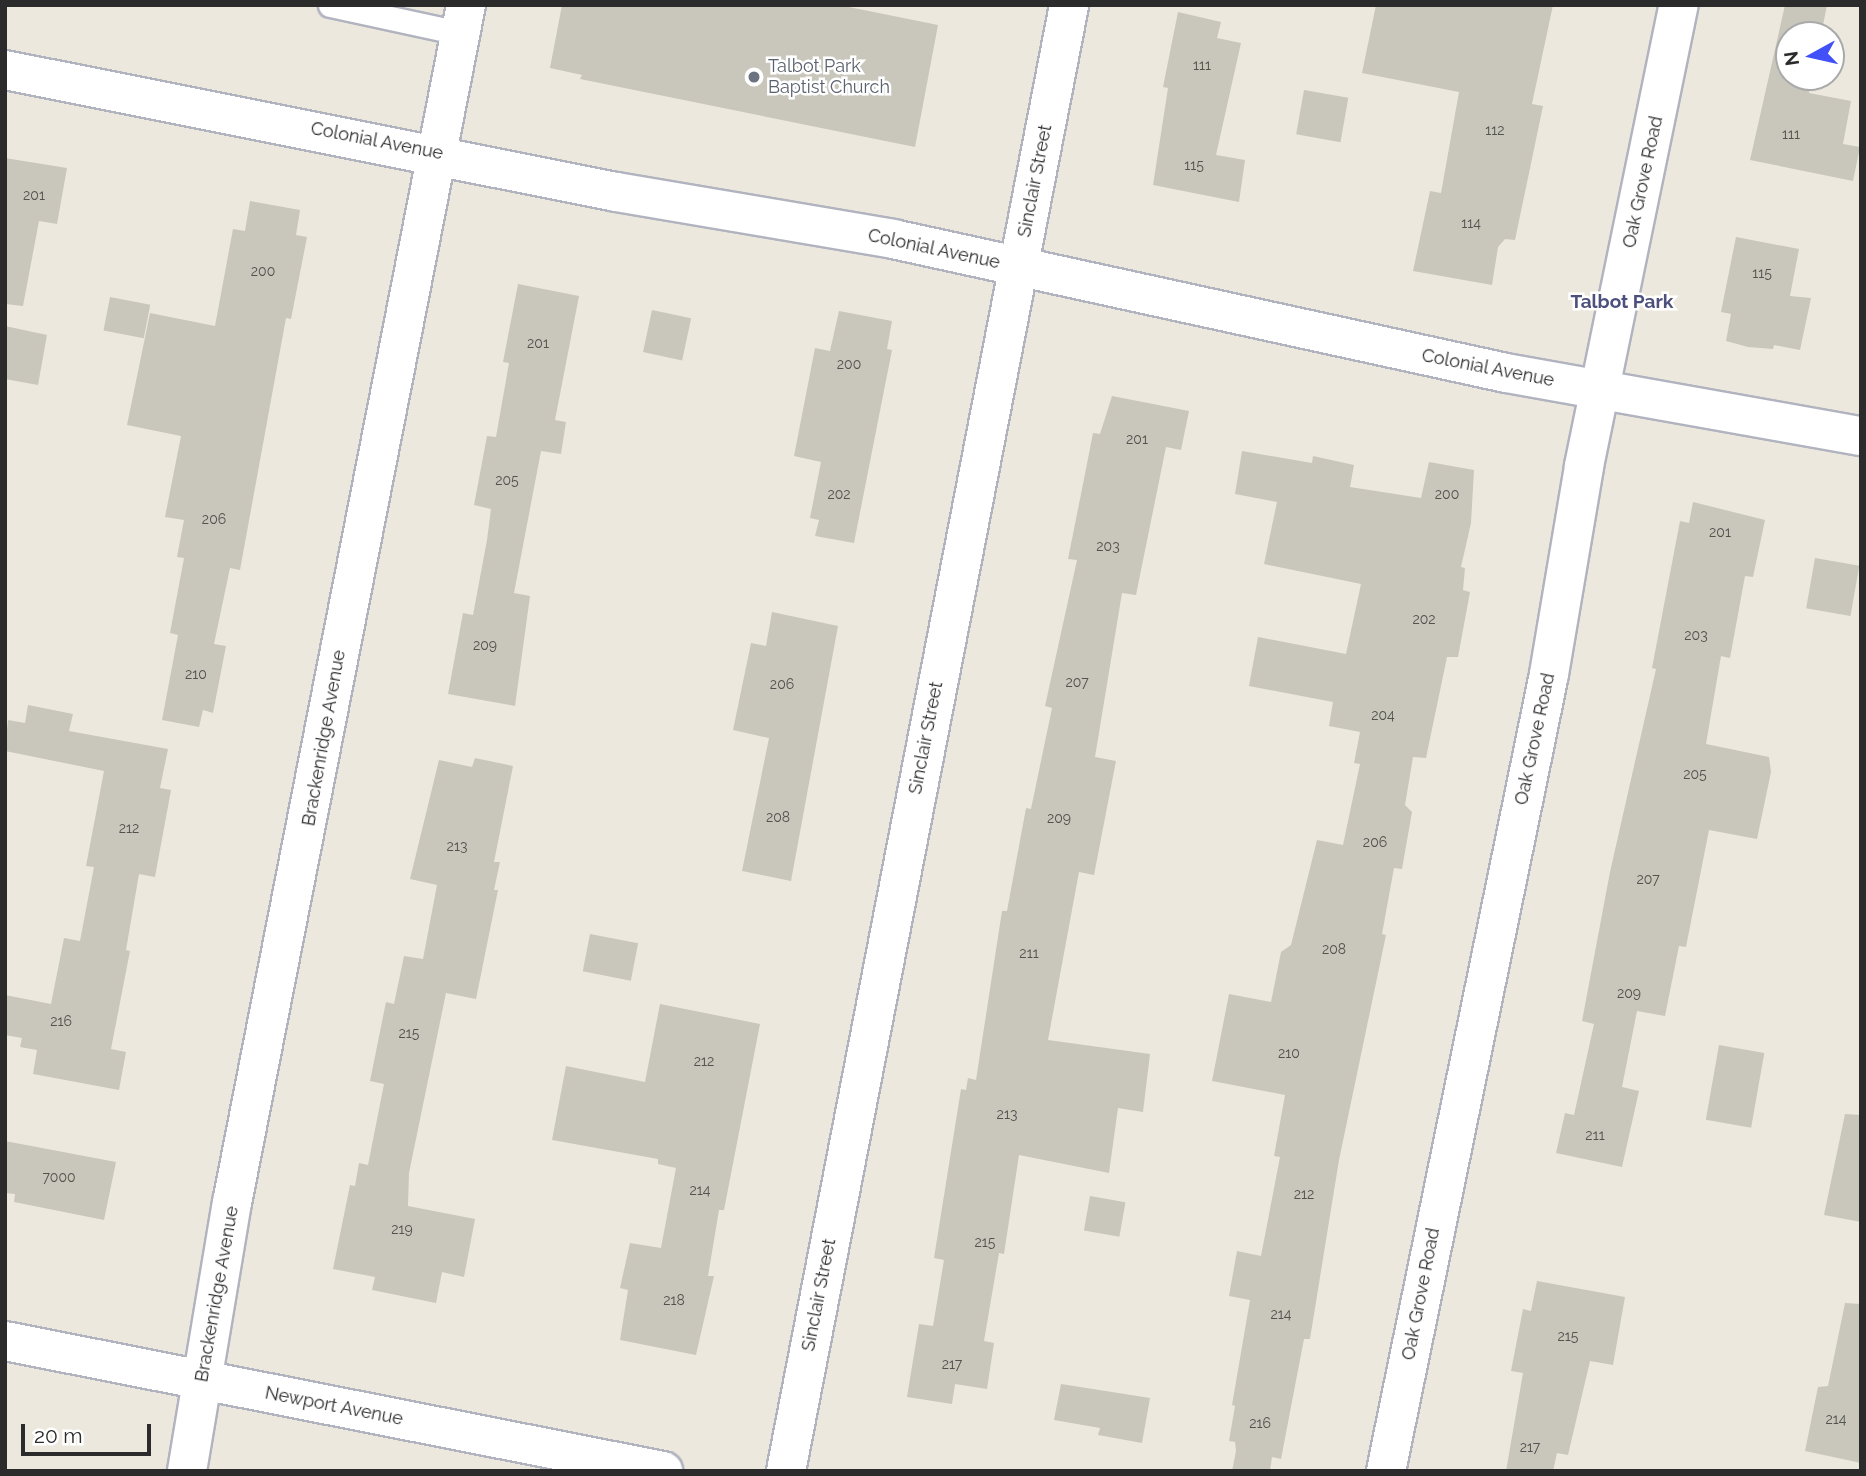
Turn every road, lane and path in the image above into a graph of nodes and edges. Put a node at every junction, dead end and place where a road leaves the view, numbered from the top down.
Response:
1 (330, 5) edge
2 (1069, 5) edge
3 (1679, 5) edge
4 (463, 19) edge
5 (5, 70) edge
6 (437, 153) junction
7 (1018, 267) junction
8 (1600, 389) junction
9 (1861, 436) edge
10 (5, 1341) edge
11 (202, 1380) junction
12 (187, 1471) edge
13 (663, 1471) edge
14 (786, 1471) edge
15 (1386, 1471) edge

1 - 4 lane
2 - 7 street, Sinclair Street
3 - 8 street, Oak Grove Road
4 - 6 street, Brackenridge Avenue
5 - 6 street, Colonial Avenue
6 - 7 street, Colonial Avenue
6 - 11 street, Brackenridge Avenue
7 - 8 street, Colonial Avenue
7 - 14 street, Sinclair Street
8 - 9 street, Colonial Avenue
8 - 15 street, Oak Grove Road
10 - 11 street, Newport Avenue
11 - 12 street, Brackenridge Avenue
11 - 13 street, Newport Avenue

